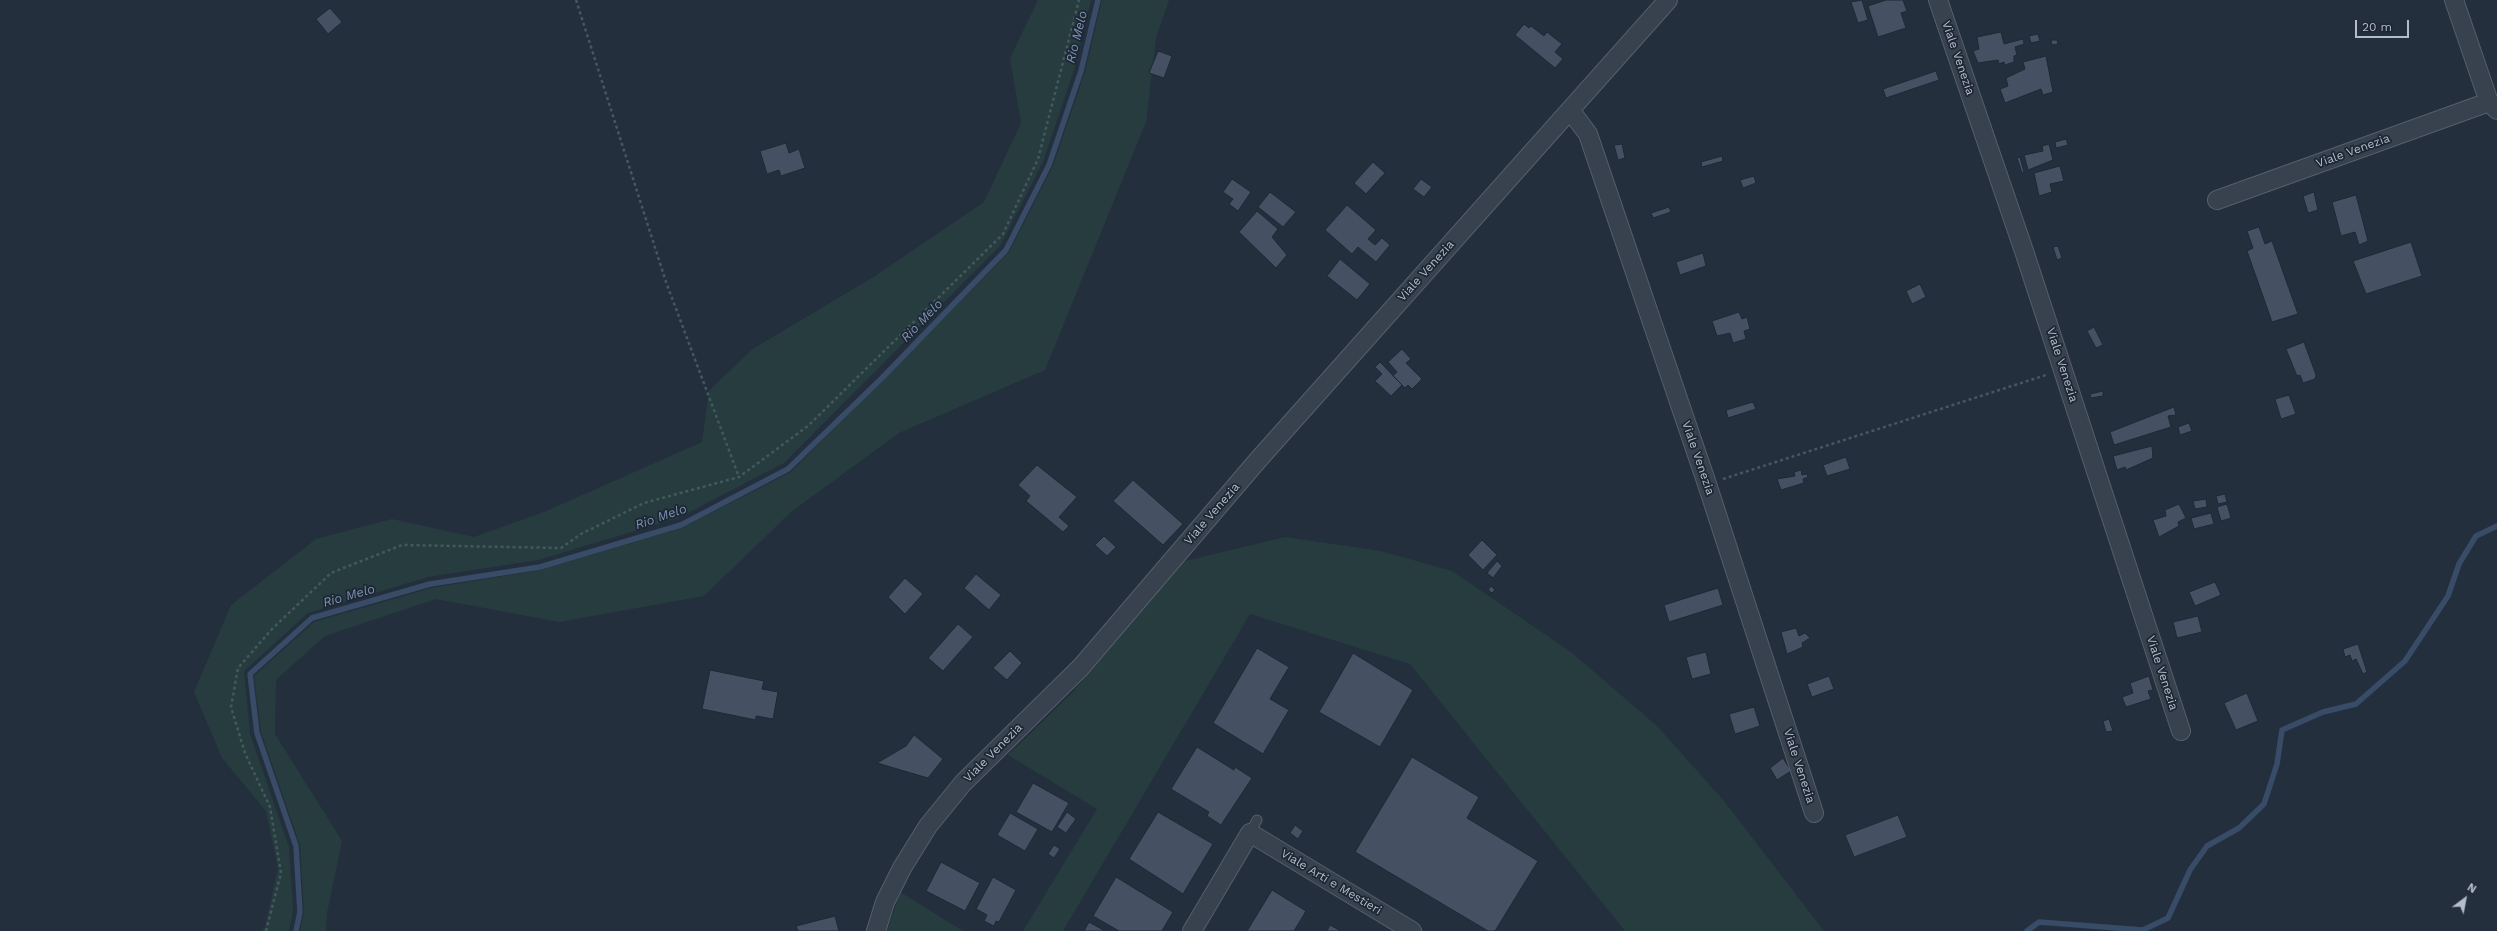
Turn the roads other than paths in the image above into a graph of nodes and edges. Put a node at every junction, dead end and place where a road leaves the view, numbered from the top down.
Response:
1 (1668, 0) edge
2 (1938, 0) edge
3 (2454, 0) edge
4 (2493, 106) edge
5 (1570, 110) junction
6 (2217, 200) dead end
7 (2181, 731) dead end
8 (1814, 813) dead end
9 (876, 931) edge
10 (1192, 931) edge
11 (1412, 931) edge

1 - 5 street, Viale Venezia
2 - 7 street, Viale Venezia
3 - 4 street, Viale Venezia
4 - 6 street, Viale Venezia
5 - 8 street, Viale Venezia
5 - 9 street, Viale Venezia
10 - 11 street, Viale Arti e Mestieri

